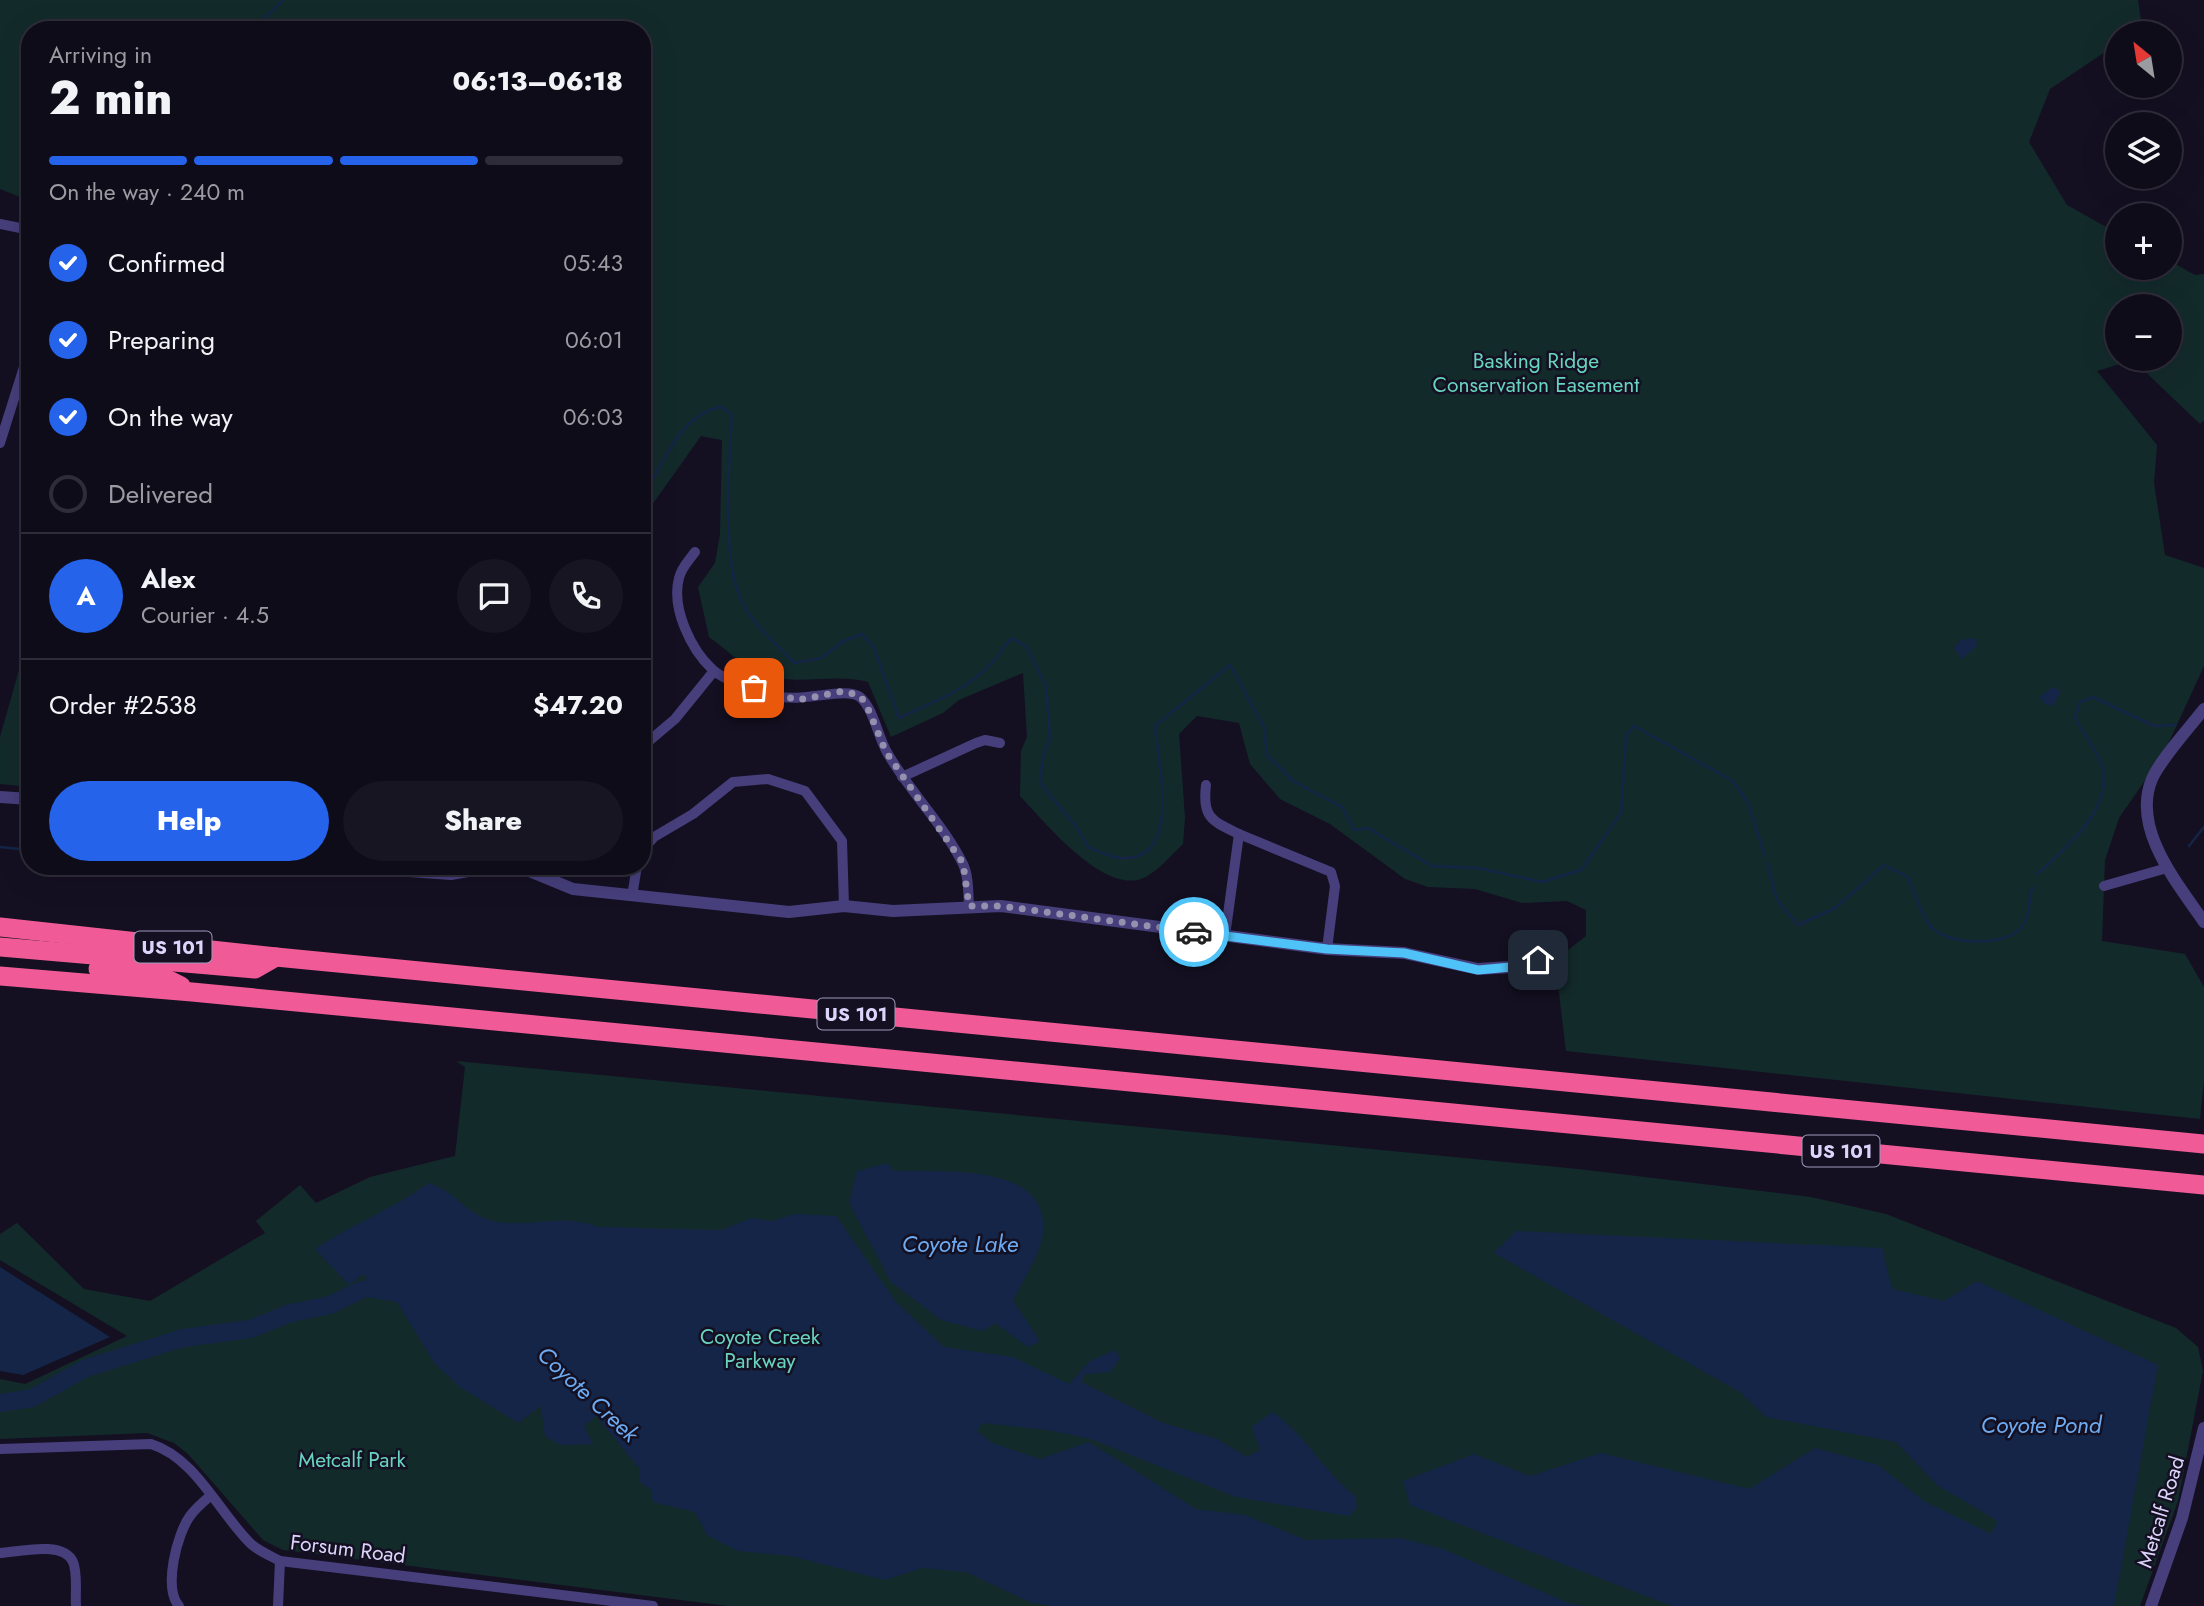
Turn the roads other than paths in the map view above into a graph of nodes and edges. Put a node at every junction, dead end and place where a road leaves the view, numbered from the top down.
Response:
1 (0, 224) edge
2 (21, 228) edge
3 (21, 376) edge
4 (0, 443) edge
5 (695, 552) dead end
6 (714, 671) junction
7 (2204, 709) edge
8 (651, 739) edge
9 (1000, 743) dead end
10 (902, 777) junction
11 (1206, 785) dead end
12 (0, 797) edge
13 (21, 798) edge
14 (1239, 834) junction
15 (651, 840) edge
16 (2167, 868) junction
17 (540, 875) edge
18 (635, 875) edge
19 (2104, 886) dead end
20 (632, 896) junction
21 (844, 906) junction
22 (969, 906) junction
23 (2204, 922) edge
24 (0, 927) edge
25 (1225, 936) junction
26 (0, 947) edge
27 (1327, 949) junction
28 (276, 957) junction
29 (0, 958) edge
30 (1538, 960) dead end
31 (0, 976) edge
32 (192, 992) junction
33 (2204, 1144) edge
34 (2204, 1185) edge
35 (2204, 1428) edge
36 (0, 1450) edge
37 (210, 1496) junction
38 (0, 1553) edge
39 (280, 1561) junction
40 (76, 1606) edge
41 (179, 1606) edge
42 (278, 1606) edge
43 (653, 1606) edge
44 (2151, 1606) edge

1 - 2 street
3 - 4 street
5 - 6 street
6 - 8 street
6 - 10 street
7 - 16 street
9 - 10 street
10 - 22 street
11 - 14 street
12 - 13 street
14 - 25 street
14 - 27 street
15 - 21 street
16 - 19 street
16 - 23 street
17 - 20 street
18 - 20 street
20 - 21 street
21 - 22 street
22 - 25 street
24 - 28 highway, US 101
25 - 27 street
26 - 28 highway
27 - 30 street
28 - 33 highway, US 101
29 - 32 highway
31 - 32 highway, US 101
32 - 34 highway, US 101
35 - 44 street, Metcalf Road
36 - 37 street, Forsum Road
37 - 39 street, Forsum Road
37 - 41 street
38 - 40 street
39 - 42 street
39 - 43 street, Forsum Road

